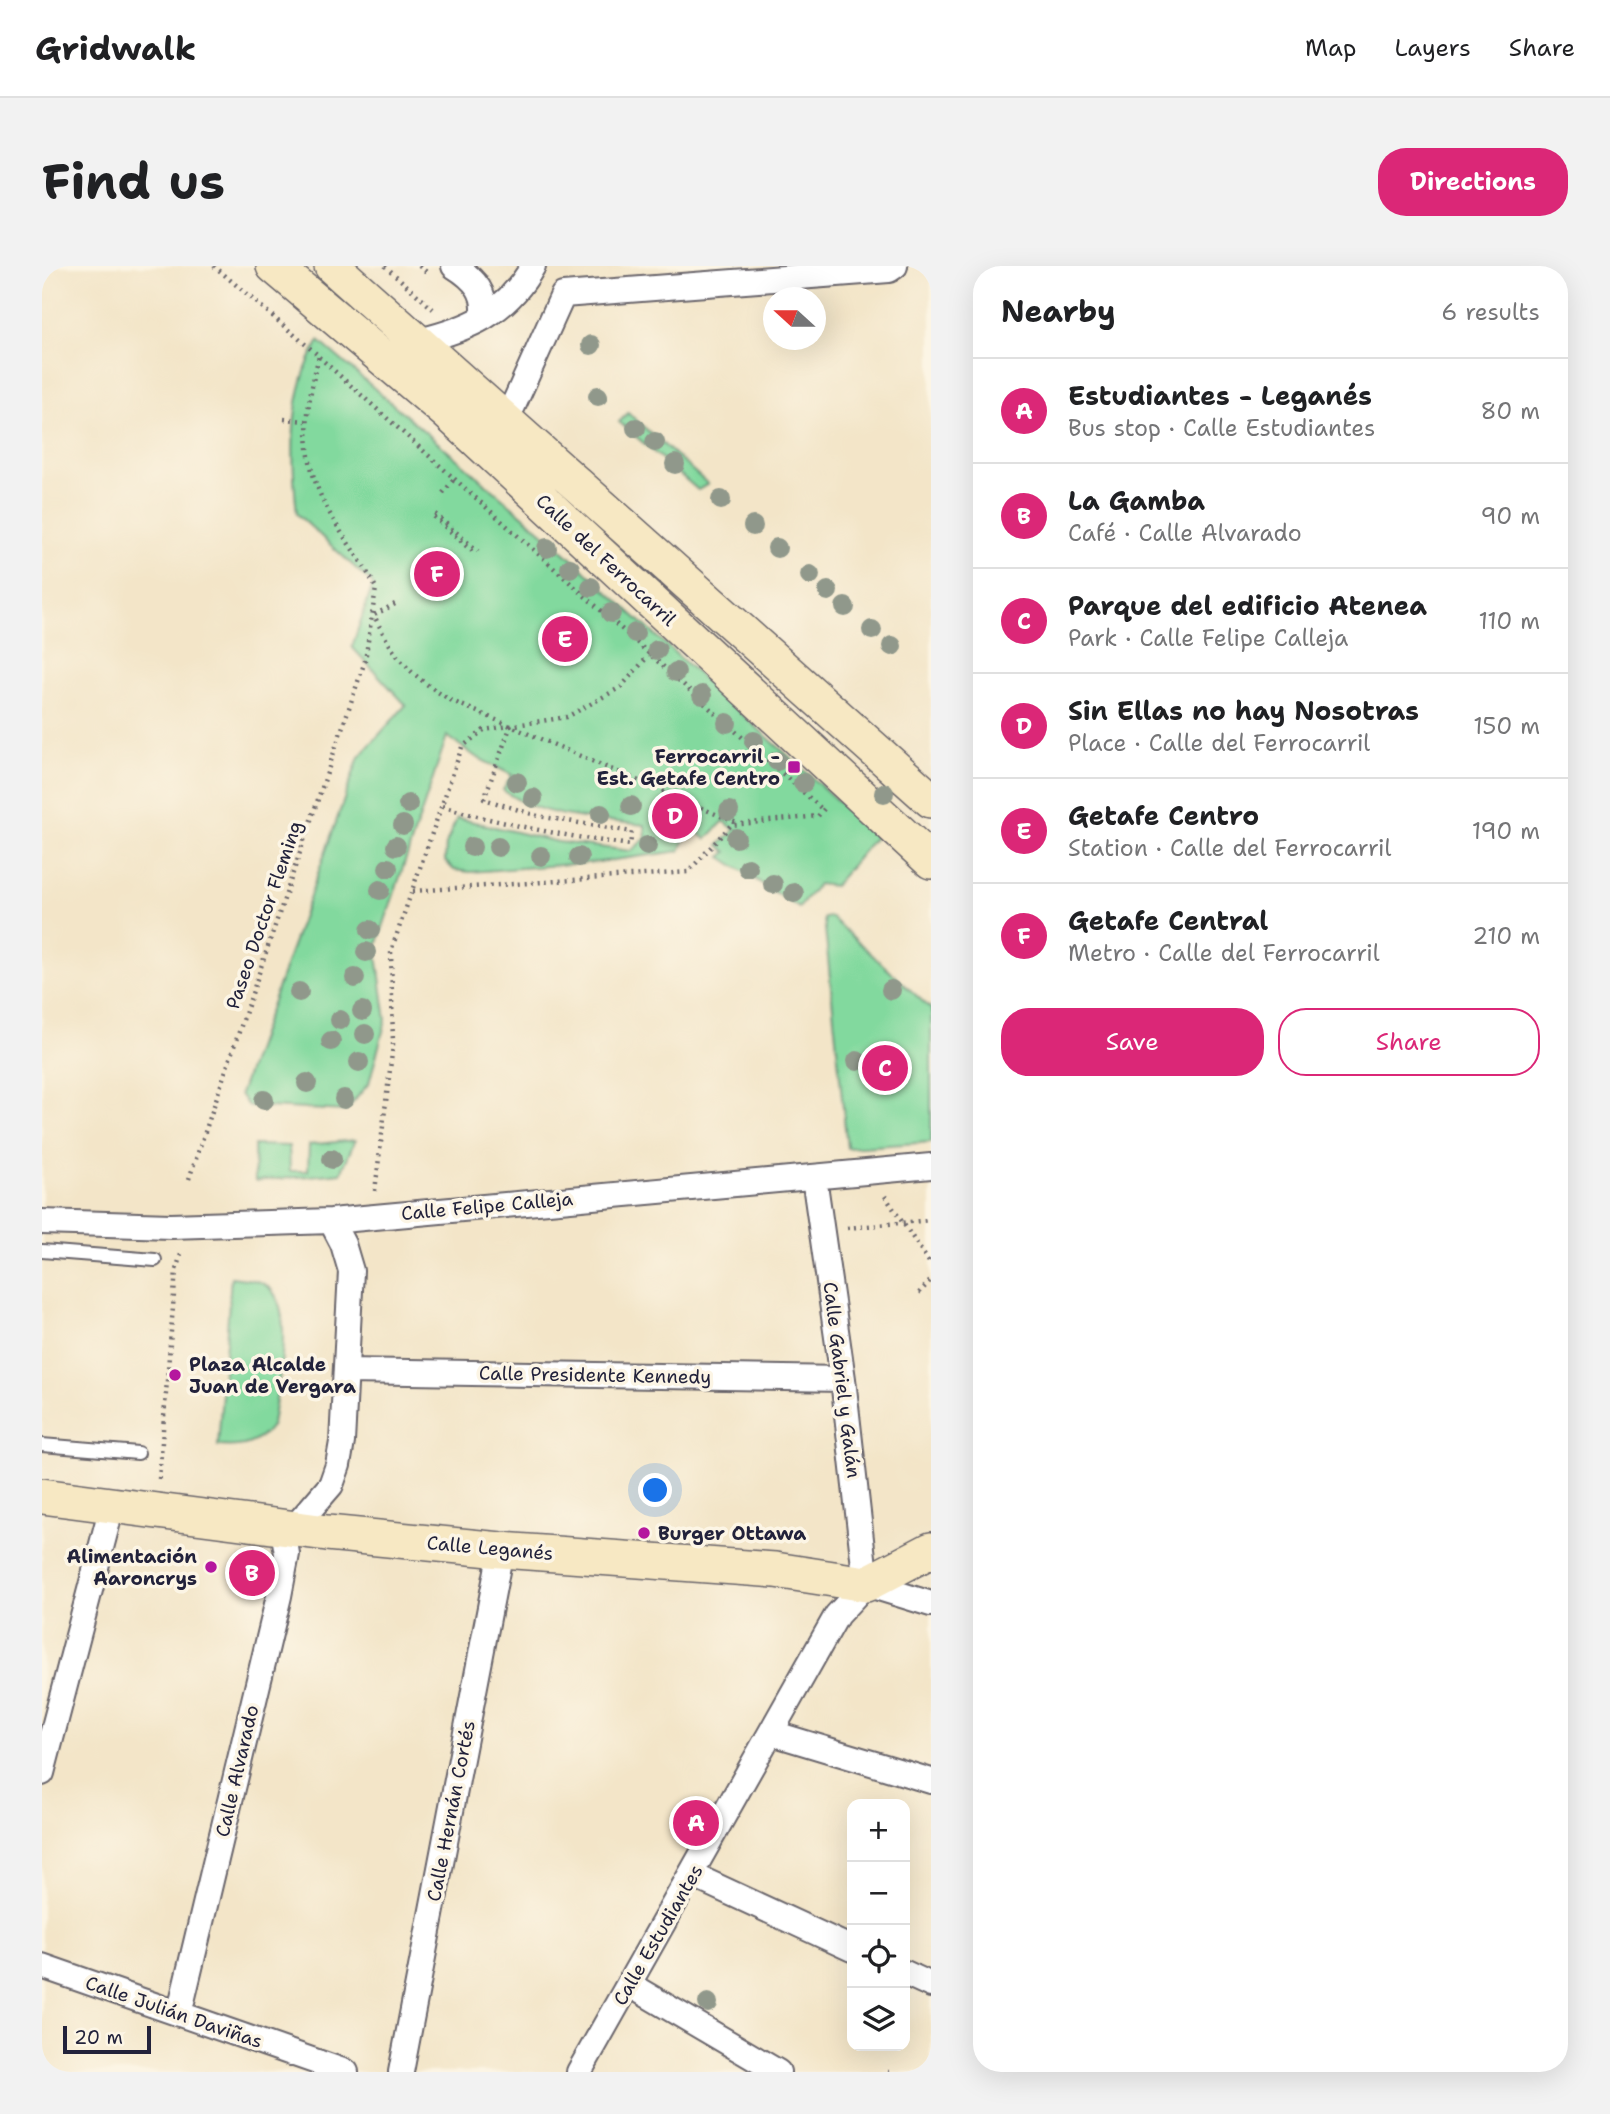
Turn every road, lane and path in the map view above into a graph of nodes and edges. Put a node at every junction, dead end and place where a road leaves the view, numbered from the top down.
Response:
1 (214, 266) edge
2 (274, 266) edge
3 (332, 266) edge
4 (385, 266) edge
5 (454, 266) edge
6 (895, 266) edge
7 (532, 269) edge
8 (563, 295) junction
9 (483, 318) junction
10 (457, 331) junction
11 (419, 341) junction
12 (319, 356) junction
13 (513, 406) dead end
14 (284, 419) dead end
15 (306, 421) junction
16 (455, 478) junction
17 (443, 493) dead end
18 (435, 516) dead end
19 (477, 553) dead end
20 (395, 604) dead end
21 (374, 615) junction
22 (650, 654) junction
23 (511, 725) junction
24 (845, 783) junction
25 (931, 800) edge
26 (442, 806) junction
27 (823, 810) junction
28 (740, 824) junction
29 (931, 861) edge
30 (412, 891) junction
31 (931, 1166) edge
32 (870, 1170) junction
33 (814, 1177) junction
34 (189, 1179) dead end
35 (372, 1216) junction
36 (931, 1220) edge
37 (331, 1221) junction
38 (42, 1222) edge
39 (900, 1222) junction
40 (822, 1231) junction
41 (183, 1248) dead end
42 (42, 1251) edge
43 (155, 1260) dead end
44 (931, 1265) edge
45 (931, 1280) edge
46 (919, 1293) dead end
47 (347, 1371) junction
48 (844, 1379) junction
49 (42, 1445) edge
50 (138, 1453) dead end
51 (159, 1479) dead end
52 (42, 1496) edge
53 (112, 1506) junction
54 (288, 1528) junction
55 (501, 1550) junction
56 (931, 1550) edge
57 (866, 1584) junction
58 (931, 1604) edge
59 (772, 1733) junction
60 (42, 1773) edge
61 (931, 1781) edge
62 (692, 1875) junction
63 (847, 1947) edge
64 (42, 1965) edge
65 (910, 1975) edge
66 (630, 1985) junction
67 (931, 1985) edge
68 (179, 2014) junction
69 (346, 2072) edge
70 (401, 2072) edge
71 (579, 2072) edge
72 (778, 2072) edge

1 - 12 path
2 - 24 street, Calle del Ferrocarril
3 - 11 street, Calle del Ferrocarril
4 - 10 path
5 - 9 street
6 - 8 street
7 - 8 street
7 - 9 street
8 - 13 street
9 - 10 street
10 - 11 street
11 - 25 street, Calle del Ferrocarril
12 - 15 path
12 - 16 path
14 - 15 path
15 - 21 path
16 - 17 path
16 - 22 path
18 - 19 path
20 - 21 path
21 - 23 path
21 - 34 path, Paseo Doctor Fleming
22 - 23 path
22 - 27 path
23 - 26 path
23 - 26 path
23 - 28 path
24 - 27 path
24 - 29 street, Calle del Ferrocarril
26 - 30 path
27 - 28 path
28 - 30 path
30 - 35 path
31 - 32 street, Calle Felipe Calleja
32 - 33 street, Calle Felipe Calleja
32 - 39 path
33 - 35 street, Calle Felipe Calleja
33 - 40 street, Calle Gabriel y Galán
35 - 37 street, Calle Felipe Calleja
36 - 39 path
37 - 38 street, Calle Felipe Calleja
37 - 47 street
39 - 40 path
39 - 44 path
40 - 48 street, Calle Gabriel y Galán
41 - 51 path
42 - 43 lane
45 - 46 path
47 - 48 street, Calle Presidente Kennedy
47 - 54 street
48 - 57 street, Calle Gabriel y Galán
49 - 50 lane
52 - 53 street, Calle Leganés
53 - 54 street, Calle Leganés
53 - 60 street
54 - 55 street, Calle Leganés
54 - 68 street, Calle Alvarado
55 - 57 street, Calle Leganés
55 - 70 street, Calle Hernán Cortés
56 - 57 street
57 - 58 street
57 - 59 street, Calle Estudiantes
59 - 61 street
59 - 62 street, Calle Estudiantes
62 - 63 street
62 - 66 street, Calle Estudiantes
64 - 68 street, Calle Julián Daviñas
65 - 67 street
66 - 71 street, Calle Estudiantes
66 - 72 street
68 - 69 street, Calle Julián Daviñas

